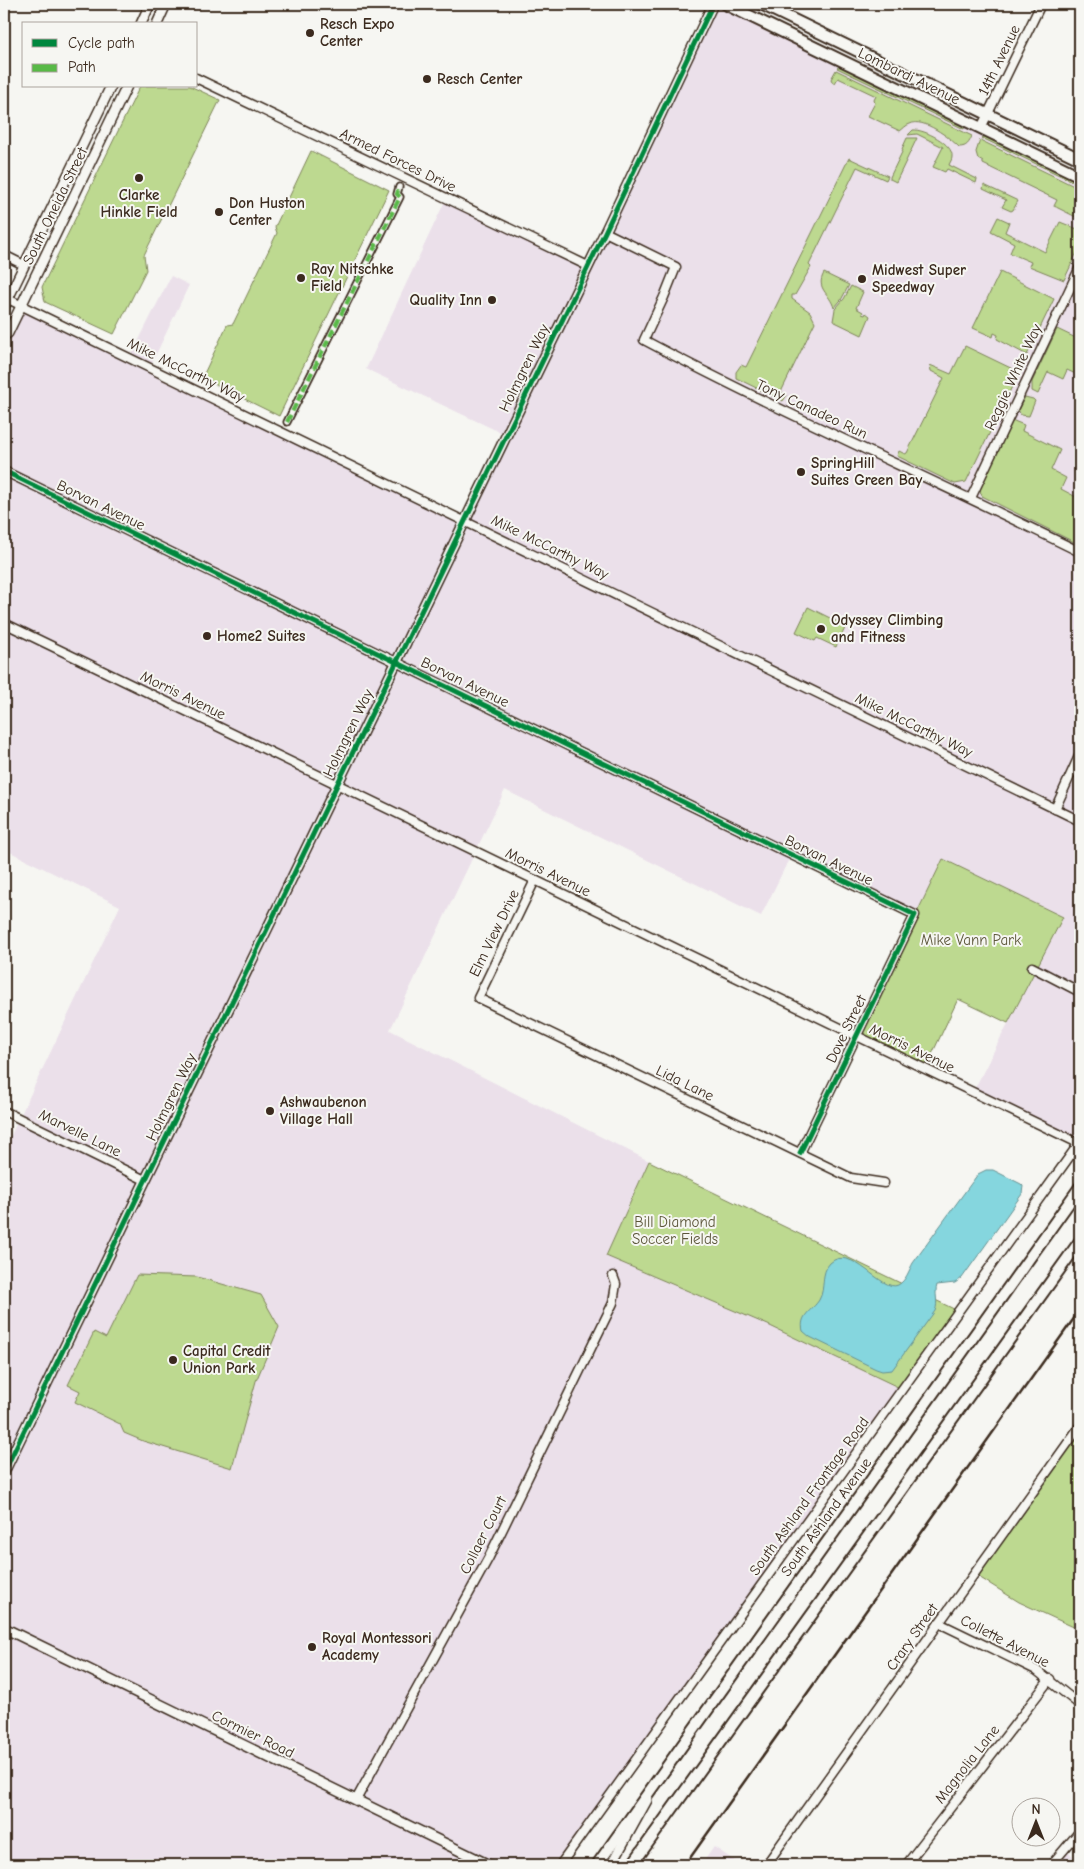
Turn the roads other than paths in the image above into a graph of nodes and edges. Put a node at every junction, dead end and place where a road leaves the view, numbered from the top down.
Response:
1 (150, 4) edge
2 (166, 4) edge
3 (713, 4) edge
4 (724, 4) edge
5 (761, 4) edge
6 (1041, 4) edge
7 (142, 22) edge
8 (158, 22) edge
9 (198, 79) edge
10 (110, 88) edge
11 (126, 88) edge
12 (988, 114) junction
13 (981, 128) junction
14 (1080, 159) edge
15 (1080, 176) edge
16 (399, 187) dead end
17 (605, 232) junction
18 (4, 255) edge
19 (24, 265) junction
20 (588, 266) junction
21 (1080, 267) edge
22 (6, 303) edge
23 (22, 305) junction
24 (4, 336) edge
25 (287, 422) dead end
26 (4, 471) edge
27 (971, 498) junction
28 (464, 521) junction
29 (1080, 552) edge
30 (4, 623) edge
31 (396, 662) junction
32 (1080, 754) edge
33 (337, 785) junction
34 (1055, 809) junction
35 (1080, 821) edge
36 (535, 880) junction
37 (915, 915) joint
38 (1032, 967) dead end
39 (1080, 992) edge
40 (478, 998) joint
41 (856, 1036) junction
42 (4, 1111) edge
43 (1080, 1143) edge
44 (800, 1154) junction
45 (145, 1180) junction
46 (884, 1183) dead end
47 (1080, 1187) edge
48 (1080, 1241) edge
49 (613, 1276) dead end
50 (1080, 1426) edge
51 (6, 1461) edge
52 (4, 1472) edge
53 (939, 1623) junction
54 (4, 1628) edge
55 (1050, 1679) junction
56 (1080, 1705) edge
57 (657, 1780) junction
58 (356, 1800) junction
59 (1080, 1831) edge
60 (489, 1865) edge
61 (560, 1865) edge
62 (597, 1865) edge
63 (611, 1865) edge
64 (632, 1865) edge
65 (766, 1865) edge
66 (906, 1865) edge
67 (1052, 1865) edge

1 - 7 street
2 - 8 street
3 - 17 street, Holmgren Way
4 - 13 main road, Lombardi Avenue
5 - 12 main road, Lombardi Avenue
6 - 12 street, 14th Avenue
9 - 20 street, Armed Forces Drive
10 - 19 street, South Oneida Street
11 - 23 street, South Oneida Street
12 - 13 street, 14th Avenue
12 - 14 main road, Lombardi Avenue
13 - 15 main road, Lombardi Avenue
16 - 25 street
17 - 20 street, Holmgren Way
17 - 27 street, Tony Canadeo Run
18 - 19 street
19 - 22 street, South Oneida Street
20 - 28 street, Holmgren Way
21 - 27 street, Reggie White Way
22 - 23 street, Mike McCarthy Way
23 - 24 street, South Oneida Street
23 - 28 street, Mike McCarthy Way
26 - 31 street, Borvan Avenue
27 - 29 street, Tony Canadeo Run
28 - 31 street, Holmgren Way
28 - 34 street, Mike McCarthy Way
30 - 33 street, Morris Avenue
31 - 33 street, Holmgren Way
31 - 37 street, Borvan Avenue
32 - 34 street
33 - 36 street, Morris Avenue
33 - 45 street, Holmgren Way
34 - 35 street, Mike McCarthy Way
36 - 40 street, Elm View Drive
36 - 41 street, Morris Avenue
37 - 41 street, Dove Street
38 - 39 street
40 - 44 street, Lida Lane
41 - 43 street, Morris Avenue
41 - 44 street, Dove Street
42 - 45 street, Marvelle Lane
43 - 61 street, South Ashland Frontage Road
44 - 46 street, Lida Lane
45 - 51 street, Holmgren Way
47 - 57 main road, South Ashland Avenue
48 - 64 main road
49 - 58 street, Collaer Court
50 - 53 street, Crary Street
51 - 52 street, Holmgren Way
53 - 55 street, Collette Avenue
53 - 65 street, Crary Street
54 - 58 street, Cormier Road
55 - 56 street, Collette Avenue
55 - 66 street, Magnolia Lane
57 - 62 main road, South Ashland Avenue
57 - 63 street
58 - 60 street, Cormier Road
59 - 67 street

